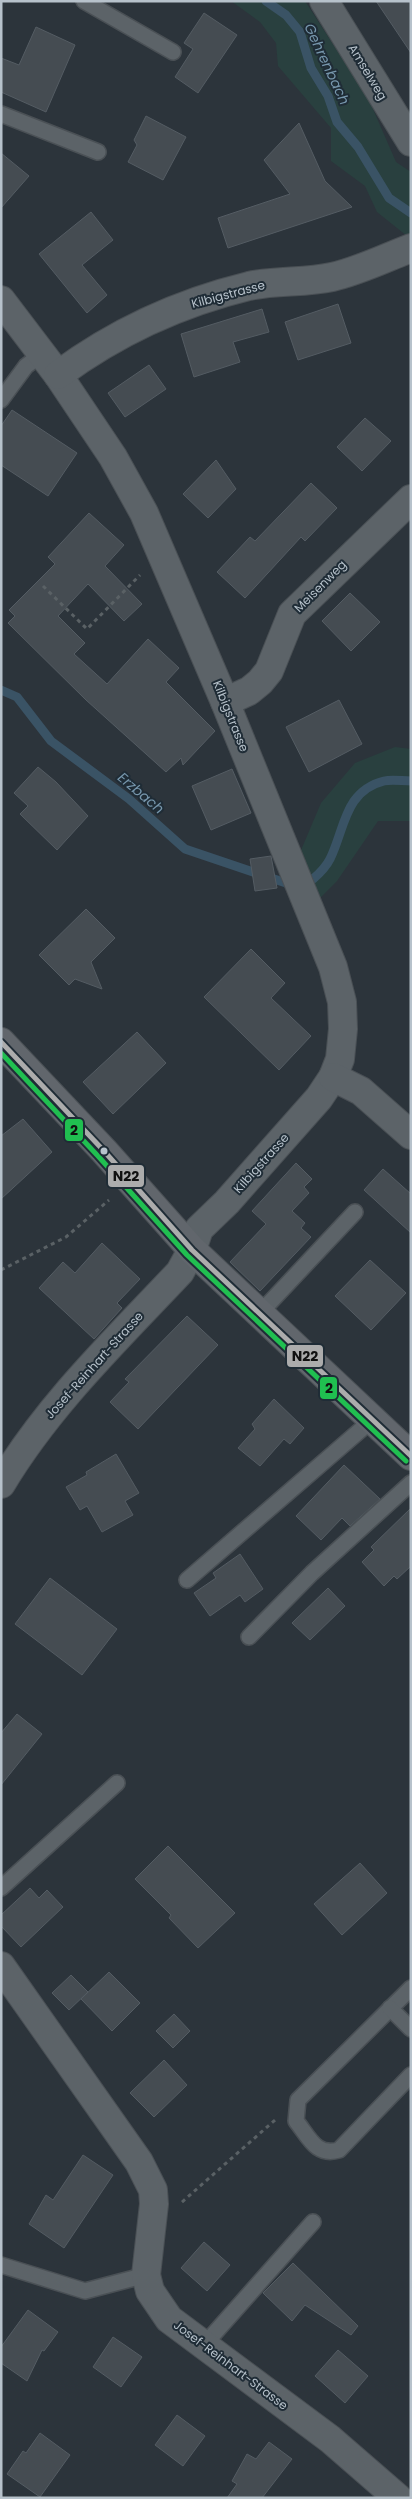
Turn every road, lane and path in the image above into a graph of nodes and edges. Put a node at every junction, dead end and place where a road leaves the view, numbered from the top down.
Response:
1 (84, 1) edge
2 (324, 1) edge
3 (173, 52) dead end
4 (1, 114) edge
5 (411, 142) edge
6 (98, 152) dead end
7 (411, 248) edge
8 (1, 300) edge
9 (50, 364) junction
10 (1, 400) edge
11 (411, 499) edge
12 (162, 556) junction
13 (43, 586) dead end
14 (226, 702) junction
15 (1, 1042) edge
16 (333, 1077) junction
17 (411, 1136) edge
18 (129, 1179) junction
19 (355, 1212) dead end
20 (192, 1250) junction
21 (1, 1270) edge
22 (259, 1314) junction
23 (372, 1420) junction
24 (411, 1456) edge
25 (411, 1483) edge
26 (1, 1484) edge
27 (187, 1580) dead end
28 (249, 1637) dead end
29 (117, 1783) dead end
30 (1, 1888) edge
31 (1, 1966) edge
32 (411, 1988) edge
33 (390, 2008) junction
34 (411, 2029) edge
35 (411, 2075) edge
36 (298, 2100) junction
37 (313, 2222) dead end
38 (152, 2226) junction
39 (1, 2265) edge
40 (146, 2275) junction
41 (204, 2345) junction
42 (398, 2498) edge

1 - 3 lane
2 - 5 street, Amselweg
4 - 6 lane
7 - 9 street, Kilbigstrasse
8 - 9 street, Kilbigstrasse
9 - 10 lane
9 - 12 street, Kilbigstrasse
11 - 14 street, Meisenweg
12 - 13 path
12 - 14 street, Kilbigstrasse
14 - 16 street, Kilbigstrasse
15 - 18 main road
16 - 17 street
16 - 20 street, Kilbigstrasse
18 - 20 main road
18 - 21 path
19 - 22 lane
20 - 22 main road
20 - 26 street, Josef-Reinhart-Strasse
22 - 23 main road
23 - 24 main road
23 - 27 lane
25 - 28 lane
29 - 30 lane
31 - 38 street, Josef-Reinhart-Strasse
32 - 33 lane
33 - 34 lane
33 - 36 lane
35 - 36 lane
36 - 38 path
37 - 41 lane
38 - 40 street, Josef-Reinhart-Strasse
39 - 40 lane
40 - 41 street, Josef-Reinhart-Strasse
41 - 42 street, Josef-Reinhart-Strasse

